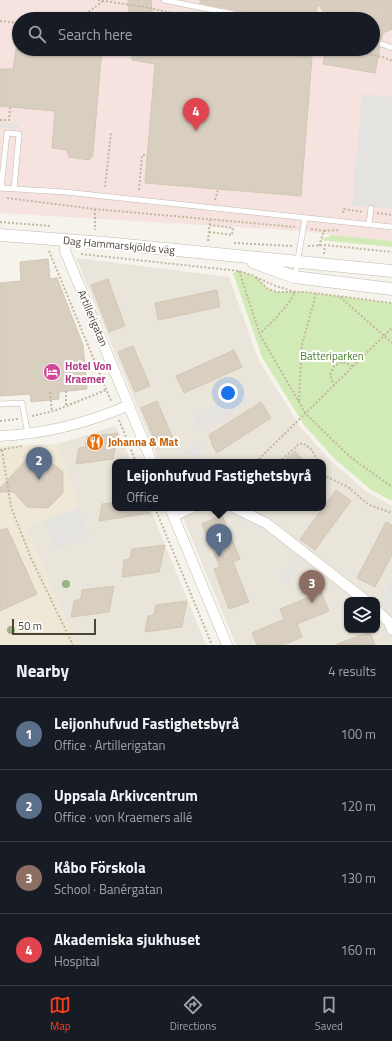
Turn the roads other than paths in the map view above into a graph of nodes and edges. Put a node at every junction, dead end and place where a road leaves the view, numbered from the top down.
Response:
1 (164, 0) edge
2 (223, 12) edge
3 (382, 44) dead end
4 (392, 48) edge
5 (1, 188) edge
6 (14, 189) junction
7 (371, 208) dead end
8 (306, 218) junction
9 (369, 224) junction
10 (392, 227) edge
11 (0, 234) edge
12 (65, 246) junction
13 (237, 256) junction
14 (298, 262) junction
15 (392, 271) edge
16 (294, 277) junction
17 (392, 289) edge
18 (0, 404) edge
19 (129, 405) junction
20 (28, 434) junction
21 (0, 436) edge
22 (151, 459) edge
23 (241, 511) edge
24 (172, 512) edge
25 (361, 597) edge
26 (380, 614) edge
27 (392, 630) edge
28 (227, 645) edge

1 - 2 lane
3 - 4 lane
5 - 6 lane
5 - 6 lane
6 - 8 lane
7 - 9 lane
8 - 9 lane
8 - 14 lane
9 - 10 lane
11 - 12 street, Dag Hammarskjölds väg
12 - 13 street, Dag Hammarskjölds väg
12 - 19 street, Artillerigatan
13 - 14 street, Dag Hammarskjölds väg
13 - 16 street, Dag Hammarskjölds väg
14 - 15 street, Dag Hammarskjölds väg
14 - 16 lane
16 - 17 street, Dag Hammarskjölds väg
18 - 20 lane
19 - 20 street
19 - 22 street, Artillerigatan
20 - 21 street
23 - 25 street
24 - 28 street
26 - 27 street

